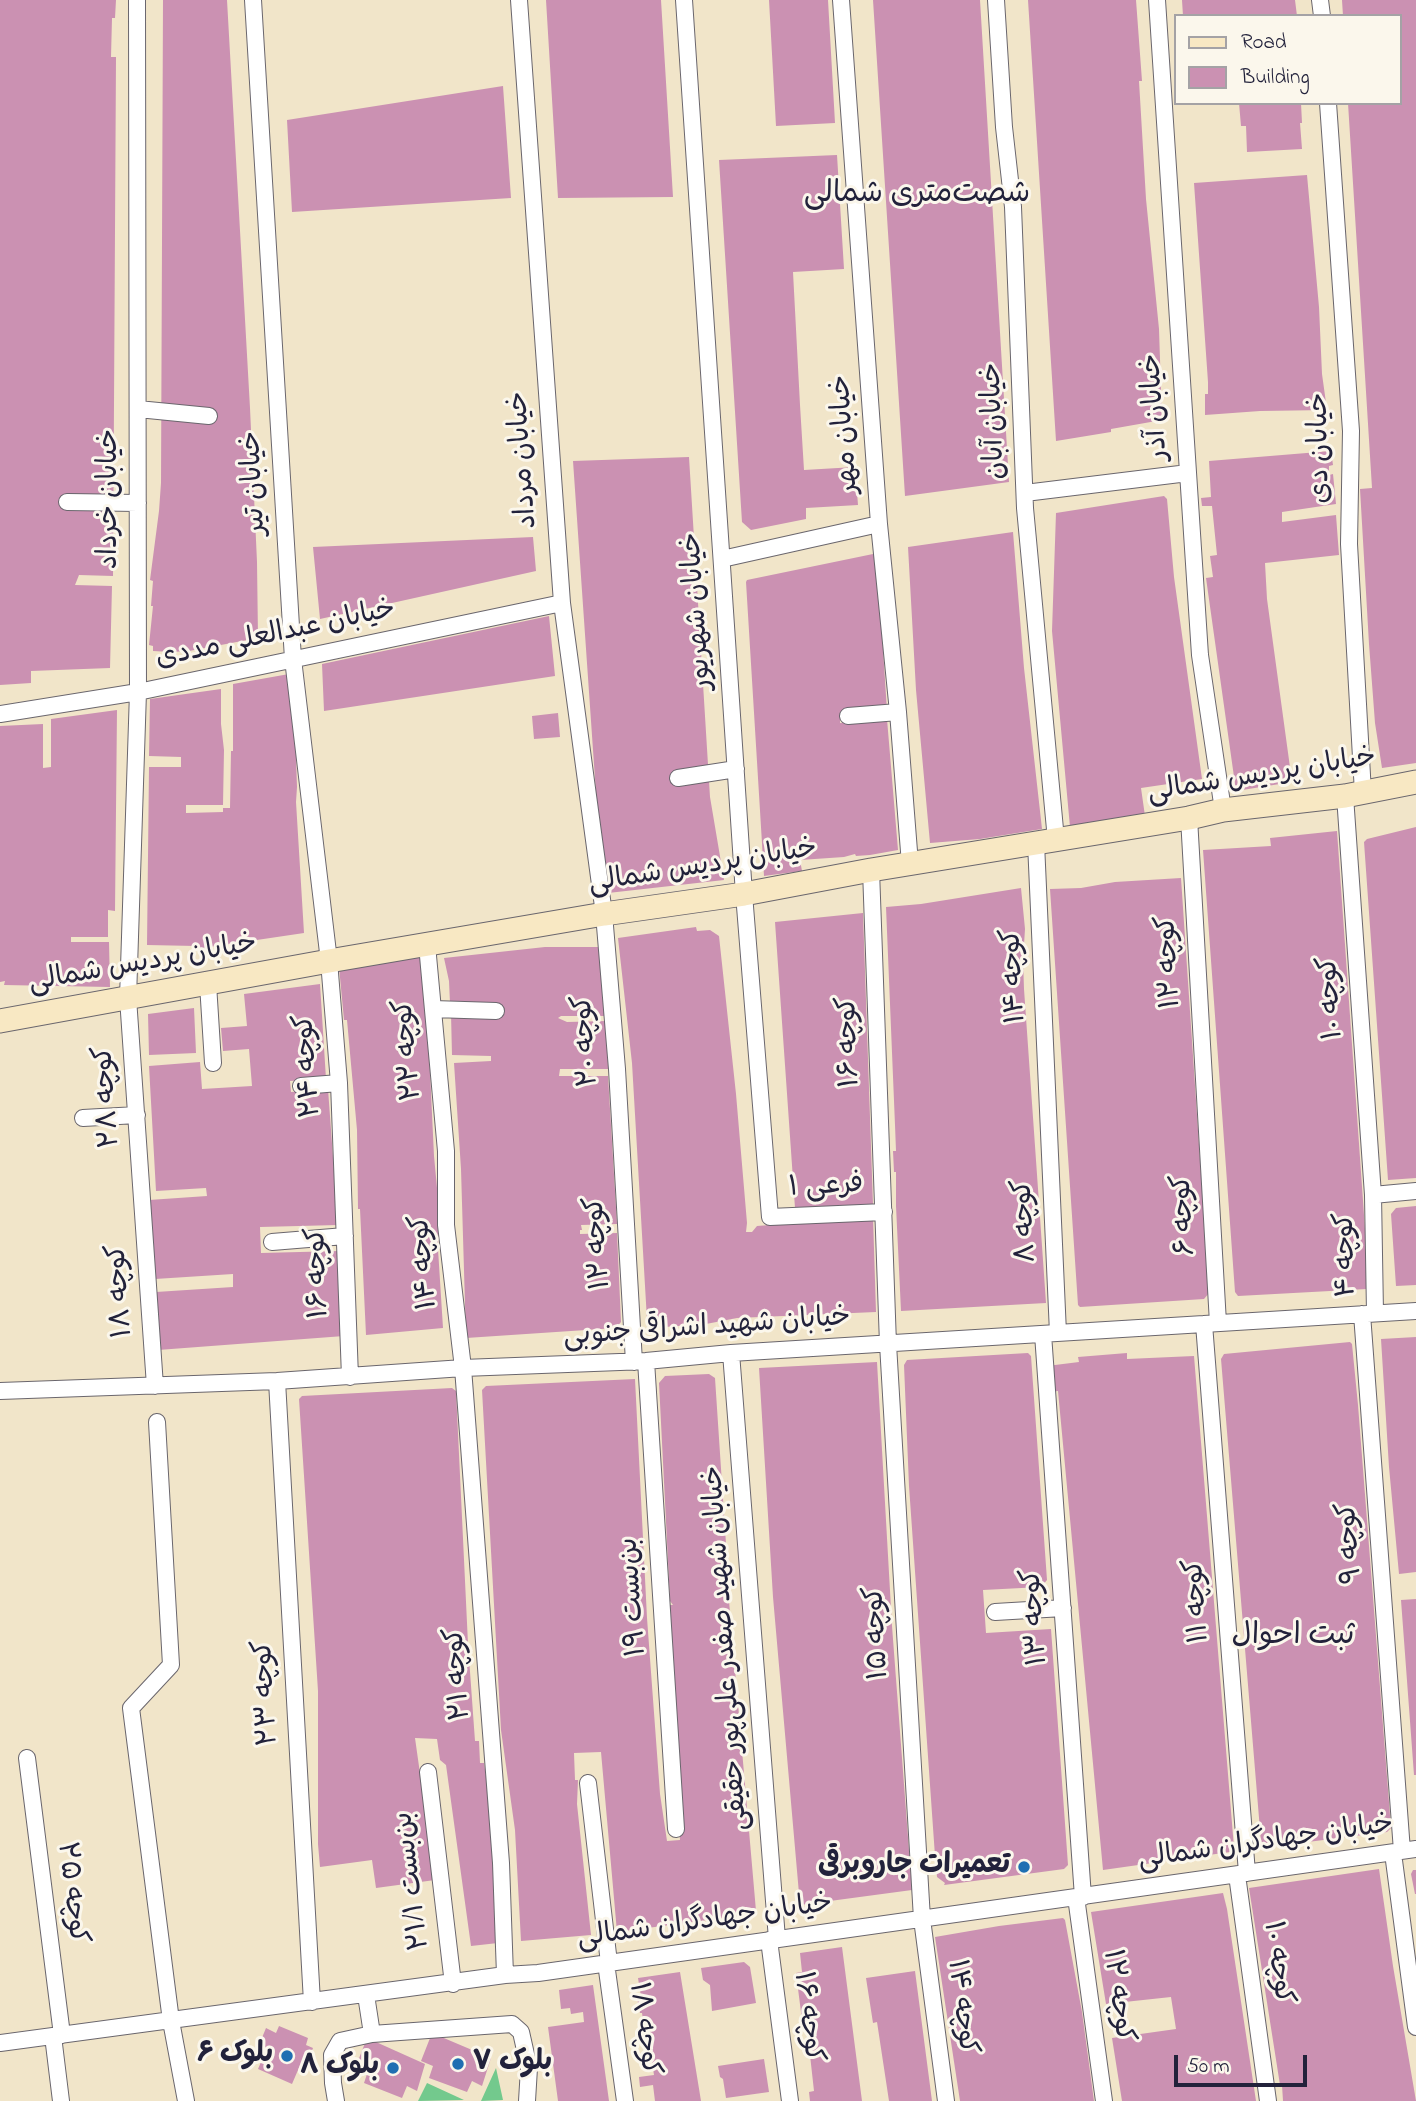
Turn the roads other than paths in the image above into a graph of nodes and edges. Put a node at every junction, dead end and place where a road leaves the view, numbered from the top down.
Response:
1 (137, 0) edge
2 (253, 0) edge
3 (519, 0) edge
4 (684, 0) edge
5 (841, 0) edge
6 (996, 0) edge
7 (1157, 0) edge
8 (1170, 98) edge
9 (1328, 105) edge
10 (138, 409) junction
11 (209, 416) dead end
12 (1188, 473) junction
13 (1025, 493) junction
14 (67, 502) dead end
15 (138, 503) junction
16 (879, 524) junction
17 (722, 559) junction
18 (562, 603) junction
19 (293, 660) junction
20 (138, 692) junction
21 (898, 712) junction
22 (0, 714) edge
23 (848, 716) dead end
24 (736, 769) junction
25 (678, 778) dead end
26 (1416, 782) edge
27 (1354, 794) junction
28 (1223, 810) junction
29 (1189, 818) junction
30 (1046, 842) junction
31 (910, 864) junction
32 (871, 870) junction
33 (744, 894) junction
34 (604, 914) junction
35 (427, 945) junction
36 (329, 961) junction
37 (208, 984) junction
38 (128, 998) junction
39 (433, 1009) junction
40 (496, 1011) dead end
41 (0, 1021) edge
42 (213, 1063) dead end
43 (339, 1083) junction
44 (301, 1086) dead end
45 (1205, 1103) joint
46 (1048, 1106) joint
47 (137, 1115) junction
48 (83, 1118) dead end
49 (446, 1151) joint
50 (622, 1164) joint
51 (343, 1168) joint
52 (1416, 1191) edge
53 (142, 1192) joint
54 (1373, 1195) junction
55 (884, 1212) junction
56 (770, 1217) joint
57 (345, 1236) junction
58 (272, 1242) dead end
59 (1416, 1311) edge
60 (1369, 1314) junction
61 (1211, 1324) junction
62 (1051, 1334) junction
63 (888, 1344) junction
64 (731, 1353) junction
65 (640, 1362) junction
66 (463, 1368) junction
67 (350, 1377) junction
68 (277, 1381) junction
69 (155, 1386) junction
70 (0, 1391) edge
71 (157, 1422) dead end
72 (1063, 1608) junction
73 (995, 1612) dead end
74 (27, 1758) dead end
75 (428, 1772) dead end
76 (588, 1783) dead end
77 (676, 1829) dead end
78 (1404, 1851) edge
79 (1242, 1874) junction
80 (1079, 1897) junction
81 (922, 1919) junction
82 (773, 1940) junction
83 (608, 1963) junction
84 (505, 1975) junction
85 (453, 1984) junction
86 (366, 1995) junction
87 (312, 2002) junction
88 (171, 2021) junction
89 (1416, 2027) edge
90 (372, 2034) junction
91 (57, 2035) junction
92 (0, 2043) edge
93 (61, 2101) edge
94 (186, 2101) edge
95 (336, 2101) edge
96 (527, 2101) edge
97 (625, 2101) edge
98 (790, 2101) edge
99 (946, 2101) edge
100 (1104, 2101) edge
101 (1268, 2101) edge

1 - 10 street, خیابان خرداد
2 - 19 street, خیابان تیر
3 - 18 street, خیابان مرداد
4 - 17 street, خیابان شهریور
5 - 16 street, خیابان مهر
6 - 13 street, خیابان آبان
7 - 8 street, خیابان آذر
8 - 12 street, خیابان آذر
9 - 27 street, خیابان دی
10 - 11 street
10 - 15 street, خیابان خرداد
12 - 13 street
12 - 28 street, خیابان آذر
13 - 30 street, خیابان آبان
14 - 15 street
15 - 20 street, خیابان خرداد
16 - 17 street
16 - 21 street, خیابان مهر
17 - 24 street, خیابان شهریور
18 - 19 street, خیابان عبدالعلی مددی
18 - 34 street, خیابان مرداد
19 - 20 street, خیابان عبدالعلی مددی
19 - 36 street, خیابان تیر
20 - 22 street, خیابان عبدالعلی مددی
20 - 38 street, خیابان خرداد
21 - 23 street
21 - 31 street, خیابان مهر
24 - 25 street
24 - 33 street, خیابان شهریور
26 - 27 street, خیابان پردیس شمالی
27 - 28 street, خیابان پردیس شمالی
27 - 54 street, کوچه ۱۰
28 - 29 street, خیابان پردیس شمالی
29 - 30 street, خیابان پردیس شمالی
29 - 45 street, کوچه ۱۲
30 - 31 street, خیابان پردیس شمالی
30 - 46 street, کوچه ۱۴
31 - 32 street, خیابان پردیس شمالی
32 - 33 street, خیابان پردیس شمالی
32 - 55 street, کوچه ۱۶
33 - 34 street, خیابان پردیس شمالی
33 - 56 street, خیابان شهریور
34 - 35 street, خیابان پردیس شمالی
34 - 50 street, کوچه ۲۰
35 - 36 street, خیابان پردیس شمالی
35 - 39 street, کوچه ۲۲
36 - 37 street, خیابان پردیس شمالی
36 - 43 street, کوچه ۲۴
37 - 38 street, خیابان پردیس شمالی
37 - 42 street
38 - 41 street, خیابان پردیس شمالی
38 - 47 street, کوچه ۲۸
39 - 40 street
39 - 49 street, کوچه ۲۲
43 - 44 street
43 - 51 street, کوچه ۲۴
45 - 61 street, کوچه ۶
46 - 62 street, کوچه ۸
47 - 48 street
47 - 53 street, کوچه ۲۸
49 - 66 street, کوچه ۱۴
50 - 65 street, کوچه ۱۲
51 - 57 street, کوچه ۱۶
52 - 54 street
53 - 69 street, کوچه ۱۸
54 - 60 street, کوچه ۴
55 - 56 street, فرعی ۱
55 - 63 street
57 - 58 street
57 - 67 street, کوچه ۱۶
59 - 60 street, خیابان شهید اشراقی جنوبی
60 - 61 street, خیابان شهید اشراقی جنوبی
60 - 78 street, کوچه ۹
61 - 62 street, خیابان شهید اشراقی جنوبی
61 - 79 street, کوچه ۱۱
62 - 63 street, خیابان شهید اشراقی جنوبی
62 - 72 street, کوچه ۱۳
63 - 64 street, خیابان شهید اشراقی جنوبی
63 - 81 street, کوچه ۱۵
64 - 65 street, خیابان شهید اشراقی جنوبی
64 - 82 street, خیابان شهید صفدر علی‌پور حقیقی
65 - 66 street, خیابان شهید اشراقی جنوبی
65 - 77 street, بن‌بست ۱۹
66 - 67 street, خیابان شهید اشراقی جنوبی
66 - 84 street, کوچه ۲۱
67 - 68 street, خیابان شهید اشراقی جنوبی
68 - 69 street, خیابان شهید اشراقی جنوبی
68 - 87 street, کوچه ۲۳
69 - 70 street, خیابان شهید اشراقی جنوبی
71 - 88 street
72 - 73 street
72 - 80 street, کوچه ۱۳
74 - 91 street, کوچه ۲۵
75 - 85 street, بن‌بست ۲۱/۱
76 - 83 street
78 - 79 street, خیابان جهادگران شمالی
78 - 89 street
79 - 80 street, خیابان جهادگران شمالی
79 - 101 street, کوچه ۱۰
80 - 81 street, خیابان جهادگران شمالی
80 - 100 street, کوچه ۱۲
81 - 82 street, خیابان جهادگران شمالی
81 - 99 street, کوچه ۱۴
82 - 83 street, خیابان جهادگران شمالی
82 - 98 street, کوچه ۱۶
83 - 84 street, خیابان جهادگران شمالی
83 - 97 street, کوچه ۱۸
84 - 85 street, خیابان جهادگران شمالی
85 - 86 street, خیابان جهادگران شمالی
86 - 87 street, خیابان جهادگران شمالی
86 - 90 street
87 - 88 street, خیابان جهادگران شمالی
88 - 91 street, خیابان جهادگران شمالی
88 - 94 street
90 - 95 street
90 - 96 street
91 - 92 street, خیابان جهادگران شمالی
91 - 93 street

